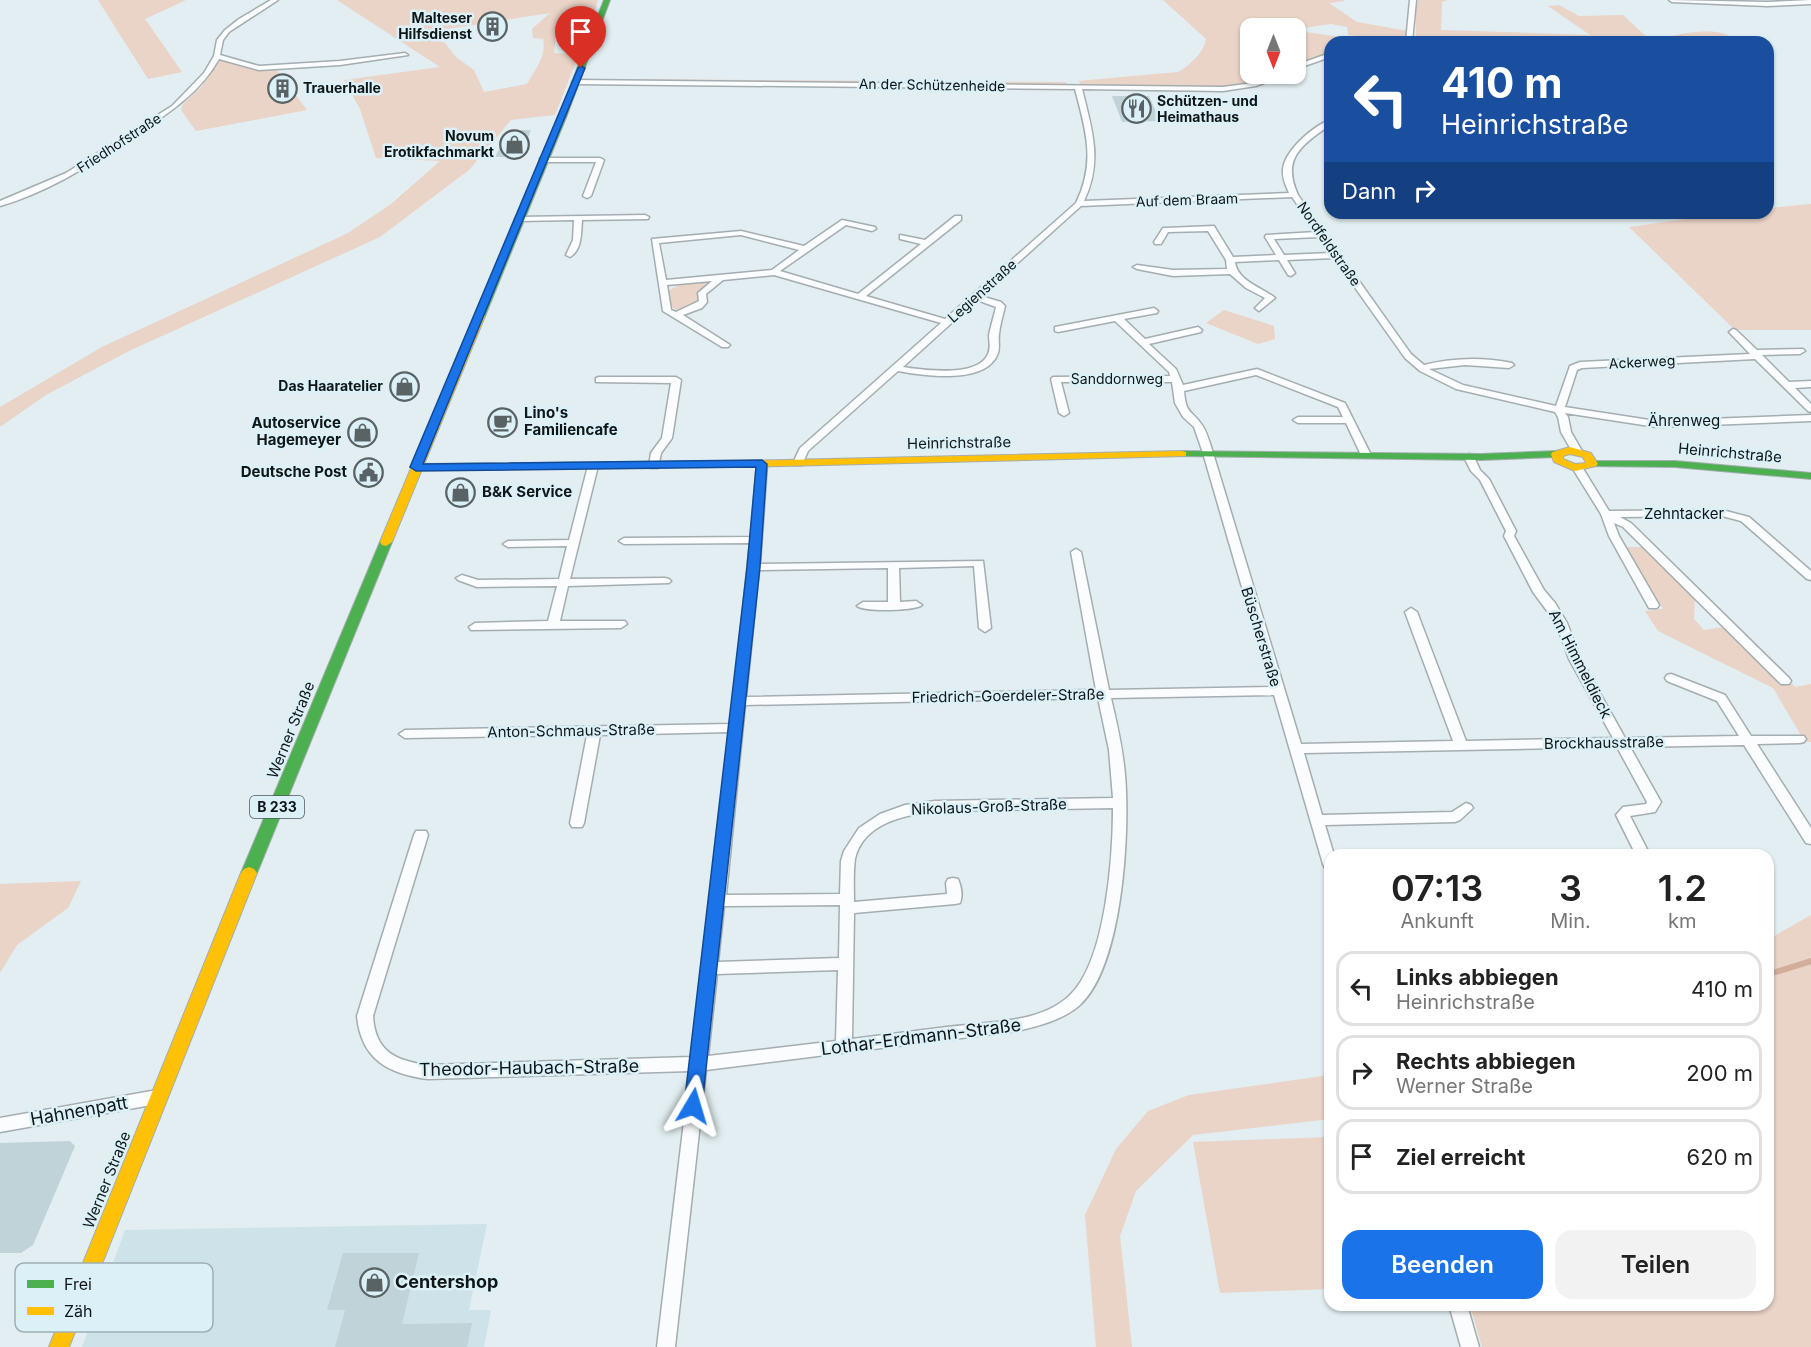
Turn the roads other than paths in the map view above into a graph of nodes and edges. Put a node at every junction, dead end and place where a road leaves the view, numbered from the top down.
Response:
1 (275, 0) edge
2 (1413, 0) edge
3 (1672, 0) edge
4 (606, 2) edge
5 (1811, 2) edge
6 (1410, 36) edge
7 (217, 56) junction
8 (405, 56) dead end
9 (1324, 57) edge
10 (1306, 63) edge
11 (576, 82) junction
12 (1257, 84) edge
13 (1078, 87) junction
14 (1324, 126) edge
15 (543, 160) junction
16 (1294, 195) junction
17 (587, 196) dead end
18 (0, 204) edge
19 (1079, 204) junction
20 (645, 217) dead end
21 (578, 218) junction
22 (958, 218) dead end
23 (519, 219) junction
24 (872, 229) dead end
25 (1322, 234) junction
26 (903, 237) dead end
27 (1158, 242) dead end
28 (927, 243) junction
29 (805, 249) junction
30 (570, 255) dead end
31 (1336, 255) junction
32 (1282, 257) junction
33 (1230, 260) junction
34 (1137, 267) dead end
35 (1232, 271) junction
36 (774, 273) junction
37 (1291, 273) dead end
38 (722, 277) junction
39 (662, 282) junction
40 (860, 297) junction
41 (975, 297) junction
42 (1259, 308) dead end
43 (1154, 311) dead end
44 (676, 315) junction
45 (1117, 318) junction
46 (948, 322) junction
47 (1058, 329) dead end
48 (1198, 330) dead end
49 (1733, 332) dead end
50 (1144, 342) junction
51 (725, 345) dead end
52 (1800, 351) dead end
53 (1756, 355) junction
54 (1509, 365) dead end
55 (896, 368) junction
56 (1422, 368) junction
57 (1176, 379) junction
58 (599, 380) dead end
59 (1811, 384) edge
60 (1787, 385) junction
61 (1179, 389) junction
62 (1811, 409) edge
63 (1558, 410) junction
64 (1064, 413) dead end
65 (1811, 418) edge
66 (1298, 420) dead end
67 (1350, 420) junction
68 (1208, 453) junction
69 (1366, 455) junction
70 (1574, 456) junction
71 (1469, 457) junction
72 (798, 463) junction
73 (762, 464) junction
74 (593, 466) junction
75 (654, 466) junction
76 (416, 467) junction
77 (1578, 469) joint
78 (1811, 476) edge
79 (1606, 514) junction
80 (1614, 536) junction
81 (1638, 536) junction
82 (756, 540) junction
83 (624, 541) dead end
84 (575, 543) junction
85 (508, 544) dead end
86 (1076, 552) dead end
87 (893, 564) junction
88 (754, 567) junction
89 (1811, 577) edge
90 (462, 578) dead end
91 (665, 581) dead end
92 (566, 583) junction
93 (916, 605) dead end
94 (1653, 605) dead end
95 (863, 606) dead end
96 (894, 606) junction
97 (1411, 612) dead end
98 (621, 624) dead end
99 (553, 625) junction
100 (475, 627) dead end
101 (985, 628) dead end
102 (1671, 678) dead end
103 (1785, 681) dead end
104 (1278, 691) junction
105 (1104, 694) junction
106 (739, 701) junction
107 (736, 728) junction
108 (594, 731) junction
109 (405, 734) dead end
110 (1800, 739) dead end
111 (1748, 740) junction
112 (1622, 742) junction
113 (1461, 746) junction
114 (1296, 749) junction
115 (1119, 803) junction
116 (1466, 808) dead end
117 (1317, 820) junction
118 (577, 823) dead end
119 (421, 835) dead end
120 (1811, 839) edge
121 (1326, 849) edge
122 (1640, 849) edge
123 (953, 883) dead end
124 (718, 901) junction
125 (848, 903) junction
126 (846, 964) junction
127 (710, 968) junction
128 (844, 1047) junction
129 (699, 1064) junction
130 (158, 1097) junction
131 (0, 1125) edge
132 (92, 1263) edge
133 (1460, 1311) edge
134 (65, 1332) edge
135 (59, 1347) edge
136 (666, 1347) edge
137 (1470, 1347) edge

1 - 7 street, Friedhofstraße
2 - 6 street
3 - 5 street
4 - 11 main road, Werner Straße / B 233
7 - 8 street
7 - 18 street, Friedhofstraße
9 - 10 street
11 - 13 street, An der Schützenheide
11 - 15 main road, Werner Straße / B 233
12 - 13 street, An der Schützenheide
13 - 19 street, Legienstraße
14 - 16 street, Nordfeldstraße
15 - 17 street
15 - 23 main road, Werner Straße / B 233
16 - 19 street, Auf dem Braam
16 - 25 street, Nordfeldstraße
19 - 41 street, Legienstraße
20 - 21 street
21 - 23 street
21 - 30 street
22 - 28 street
23 - 76 main road, Werner Straße / B 233
24 - 29 street
25 - 31 street, Nordfeldstraße
25 - 32 street
26 - 28 street
27 - 33 street
28 - 40 street
29 - 36 street
29 - 39 street
31 - 32 street
31 - 56 street, Nordfeldstraße
32 - 33 street
32 - 37 street
33 - 35 street
34 - 35 street
35 - 42 street
36 - 38 street
36 - 40 street
38 - 39 street
38 - 44 street
39 - 44 street
40 - 46 street
41 - 46 street, Legienstraße
41 - 55 street
43 - 45 street
44 - 51 street
45 - 47 street
45 - 50 street, Sanddornweg
46 - 55 street, Legienstraße
48 - 50 street
49 - 53 street
50 - 57 street, Sanddornweg
52 - 53 street, Ackerweg
53 - 60 street
53 - 63 street, Ackerweg
54 - 56 street
55 - 72 street, Legienstraße
56 - 63 street, Nordfeldstraße
57 - 61 street, Sanddornweg
57 - 64 street, Sanddornweg
58 - 75 street
59 - 60 street
60 - 62 street
61 - 67 street, Sanddornweg
61 - 68 street, Sanddornweg
63 - 65 street, Ährenweg
63 - 70 street
66 - 67 street
67 - 69 street, Sanddornweg
68 - 69 main road, Heinrichstraße
68 - 72 main road, Heinrichstraße
68 - 104 street, Büscherstraße
69 - 71 main road, Heinrichstraße
70 - 71 main road, Heinrichstraße
70 - 77 main road
70 - 78 main road, Heinrichstraße
71 - 112 street, Am Himmeldieck
72 - 73 main road, Heinrichstraße
73 - 75 main road, Heinrichstraße
73 - 82 street
74 - 75 main road, Heinrichstraße
74 - 76 main road, Heinrichstraße
74 - 84 street
76 - 130 main road, Werner Straße / B 233
77 - 79 street, Zehntacker
79 - 80 street, Zehntacker
79 - 81 street, Zehntacker
79 - 89 street, Zehntacker
80 - 81 street, Zehntacker
80 - 94 street, Zehntacker
81 - 103 street, Zehntacker
82 - 83 street
82 - 88 street
84 - 85 street
84 - 92 street
86 - 105 street, Lothar-Erdmann-Straße
87 - 88 street
87 - 96 street
87 - 101 street
88 - 106 street
90 - 92 street
91 - 92 street
92 - 99 street
93 - 96 street
95 - 96 street
97 - 113 street
98 - 99 street
99 - 100 street
102 - 111 street
104 - 105 street, Friedrich-Goerdeler-Straße
104 - 114 street, Büscherstraße
105 - 106 street, Friedrich-Goerdeler-Straße
105 - 115 street, Lothar-Erdmann-Straße
106 - 107 street
107 - 108 street, Anton-Schmaus-Straße
107 - 124 street
108 - 109 street, Anton-Schmaus-Straße
108 - 118 street
110 - 111 street, Brockhausstraße
111 - 112 street, Brockhausstraße
111 - 120 street
112 - 113 street, Brockhausstraße
112 - 122 street, Am Himmeldieck
113 - 114 street, Brockhausstraße
114 - 117 street, Büscherstraße
115 - 125 street, Nikolaus-Groß-Straße
115 - 128 street, Lothar-Erdmann-Straße
116 - 117 street
117 - 121 street, Büscherstraße
119 - 129 street, Theodor-Haubach-Straße
123 - 125 street
124 - 125 street
124 - 127 street
125 - 126 street, Nikolaus-Groß-Straße
126 - 127 street
126 - 128 street, Nikolaus-Groß-Straße
127 - 129 street
128 - 129 street, Lothar-Erdmann-Straße
129 - 136 street
130 - 131 street, Hahnenpatt
130 - 132 main road, Werner Straße / B 233
133 - 137 street
134 - 135 main road, Werner Straße / B 233

